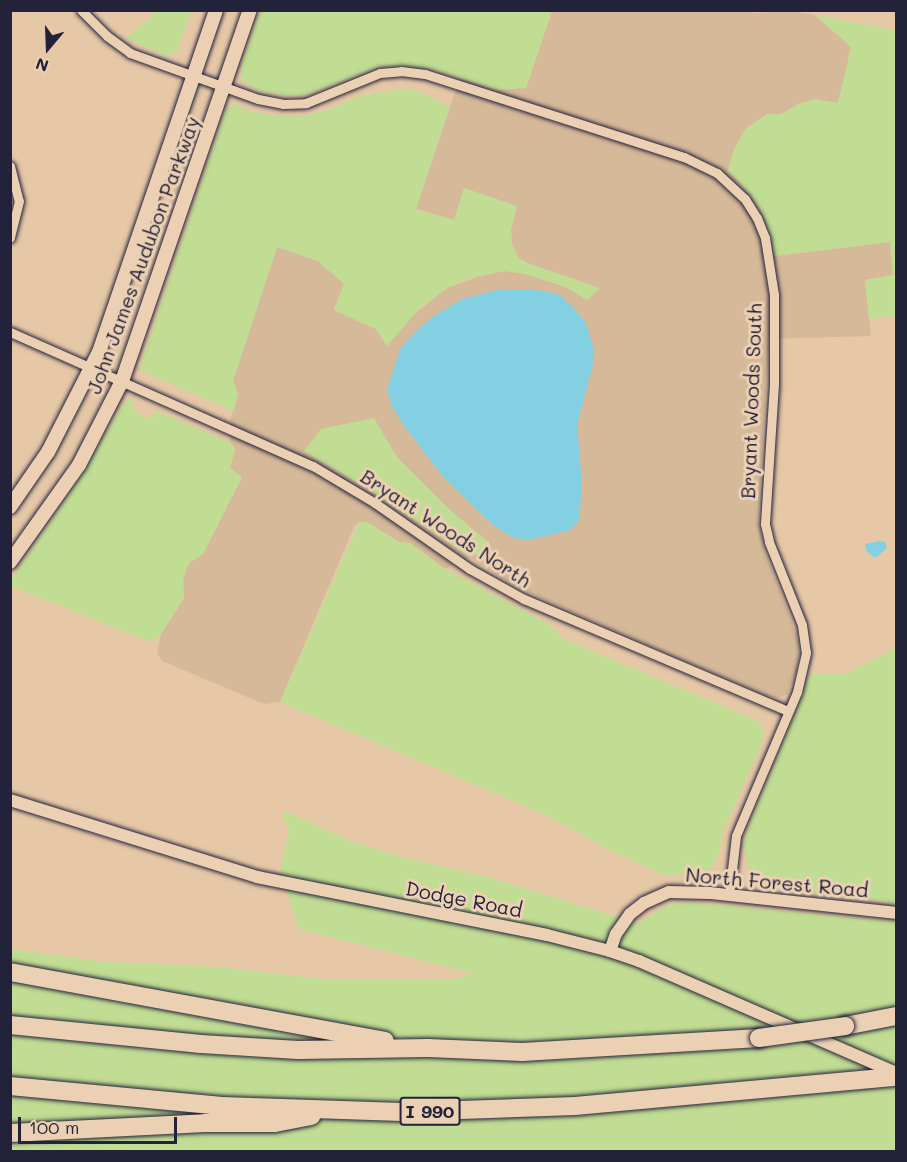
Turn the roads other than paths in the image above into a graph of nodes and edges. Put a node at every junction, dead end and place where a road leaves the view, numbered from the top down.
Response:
1 (81, 10) edge
2 (216, 10) edge
3 (250, 10) edge
4 (194, 77) junction
5 (224, 87) junction
6 (10, 166) edge
7 (10, 238) edge
8 (10, 332) edge
9 (92, 368) junction
10 (122, 381) junction
11 (10, 507) edge
12 (10, 562) edge
13 (788, 711) junction
14 (10, 800) edge
15 (729, 895) junction
16 (897, 913) edge
17 (610, 951) junction
18 (10, 972) edge
19 (897, 1016) edge
20 (10, 1025) edge
21 (428, 1048) junction
22 (897, 1075) edge
23 (10, 1086) edge
24 (342, 1110) junction
25 (10, 1133) edge

1 - 4 street, Bryant Woods South
2 - 4 main road, John James Audubon Parkway
3 - 5 main road, John James Audubon Parkway
4 - 5 street, Bryant Woods South
4 - 9 main road, John James Audubon Parkway
5 - 10 main road, John James Audubon Parkway
5 - 13 street, Bryant Woods South
6 - 7 street
8 - 9 street, Bryant Woods North
9 - 10 street, Bryant Woods North
9 - 11 main road, John James Audubon Parkway
10 - 12 main road, John James Audubon Parkway
10 - 13 street, Bryant Woods North
13 - 15 street, Bryant Woods South
14 - 17 street, Dodge Road
15 - 16 street, North Forest Road
15 - 17 street, North Forest Road
17 - 22 street, Dodge Road
18 - 21 highway
19 - 21 highway, bridge
20 - 21 highway
22 - 24 highway, I 990
23 - 24 highway, I 990
24 - 25 highway

